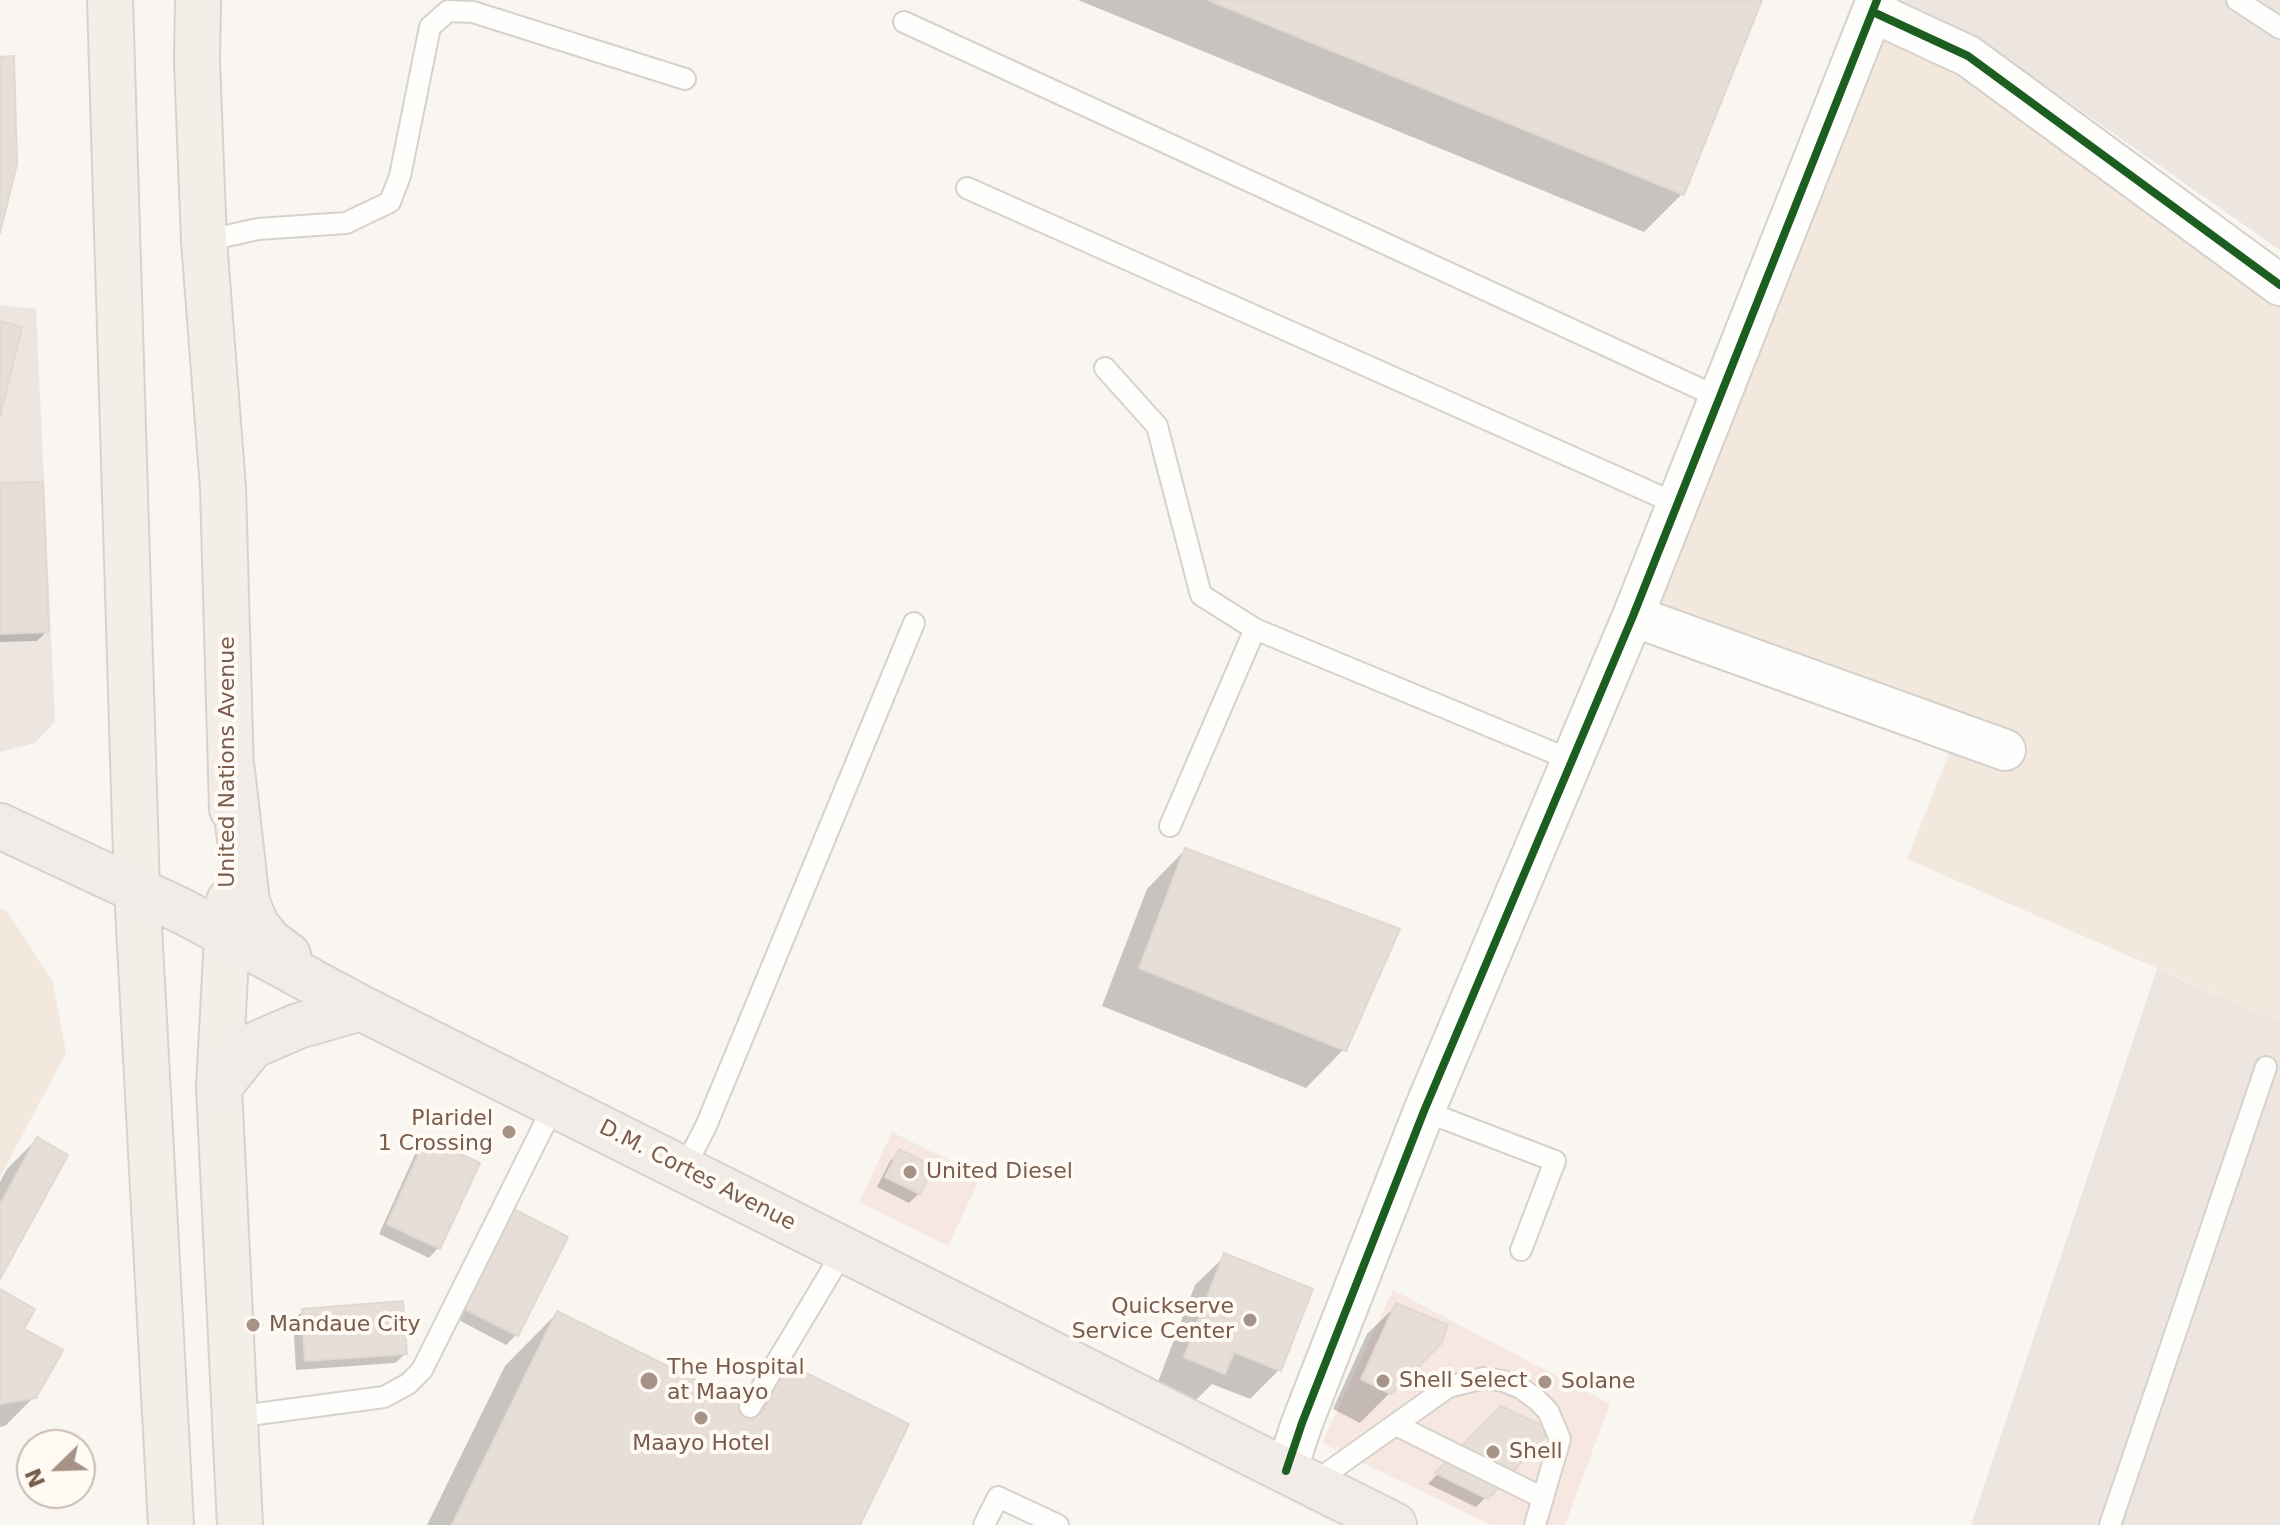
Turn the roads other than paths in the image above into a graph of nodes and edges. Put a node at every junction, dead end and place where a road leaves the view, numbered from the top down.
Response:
1 (110, 0) edge
2 (198, 0) edge
3 (2237, 0) edge
4 (1875, 6) edge
5 (904, 22) dead end
6 (2280, 28) edge
7 (685, 79) dead end
8 (967, 188) dead end
9 (204, 241) junction
10 (2280, 285) edge
11 (1105, 368) dead end
12 (1720, 398) junction
13 (1677, 504) junction
14 (1633, 616) junction
15 (914, 623) dead end
16 (1255, 629) junction
17 (2005, 750) dead end
18 (1571, 760) junction
19 (232, 770) junction
20 (0, 826) edge
21 (1170, 826) dead end
22 (137, 889) junction
23 (227, 934) junction
24 (361, 1008) junction
25 (2266, 1067) dead end
26 (219, 1087) junction
27 (554, 1105) junction
28 (1424, 1111) junction
29 (684, 1169) junction
30 (844, 1250) junction
31 (1521, 1250) dead end
32 (750, 1407) dead end
33 (234, 1417) junction
34 (1396, 1425) junction
35 (1299, 1477) junction
36 (1543, 1498) junction
37 (171, 1525) edge
38 (240, 1525) edge
39 (984, 1525) edge
40 (1058, 1525) edge
41 (1394, 1525) edge
42 (1535, 1525) edge
43 (2110, 1525) edge

1 - 22 main road
2 - 9 main road, United Nations Avenue
3 - 6 lane
4 - 10 street
4 - 12 street
5 - 12 lane
7 - 9 lane
8 - 13 lane
9 - 19 main road, United Nations Avenue
11 - 16 lane
12 - 13 street
13 - 14 street
14 - 17 street
14 - 18 street
15 - 29 lane
16 - 18 lane
16 - 21 lane
18 - 28 street
19 - 23 main road, United Nations Avenue
19 - 24 highway
20 - 22 highway, D.M. Cortes Avenue
22 - 23 highway, D.M. Cortes Avenue
22 - 37 main road
23 - 24 highway, D.M. Cortes Avenue
23 - 26 main road, United Nations Avenue
24 - 26 highway
24 - 27 highway, D.M. Cortes Avenue
25 - 43 lane
26 - 33 main road, United Nations Avenue
27 - 29 highway, D.M. Cortes Avenue
27 - 33 lane
28 - 31 lane
28 - 35 street
29 - 30 highway, D.M. Cortes Avenue
30 - 32 lane
30 - 35 highway, D.M. Cortes Avenue
33 - 38 main road, United Nations Avenue
34 - 35 lane
34 - 36 lane
34 - 36 lane
35 - 41 highway, D.M. Cortes Avenue
36 - 42 lane
39 - 40 lane

